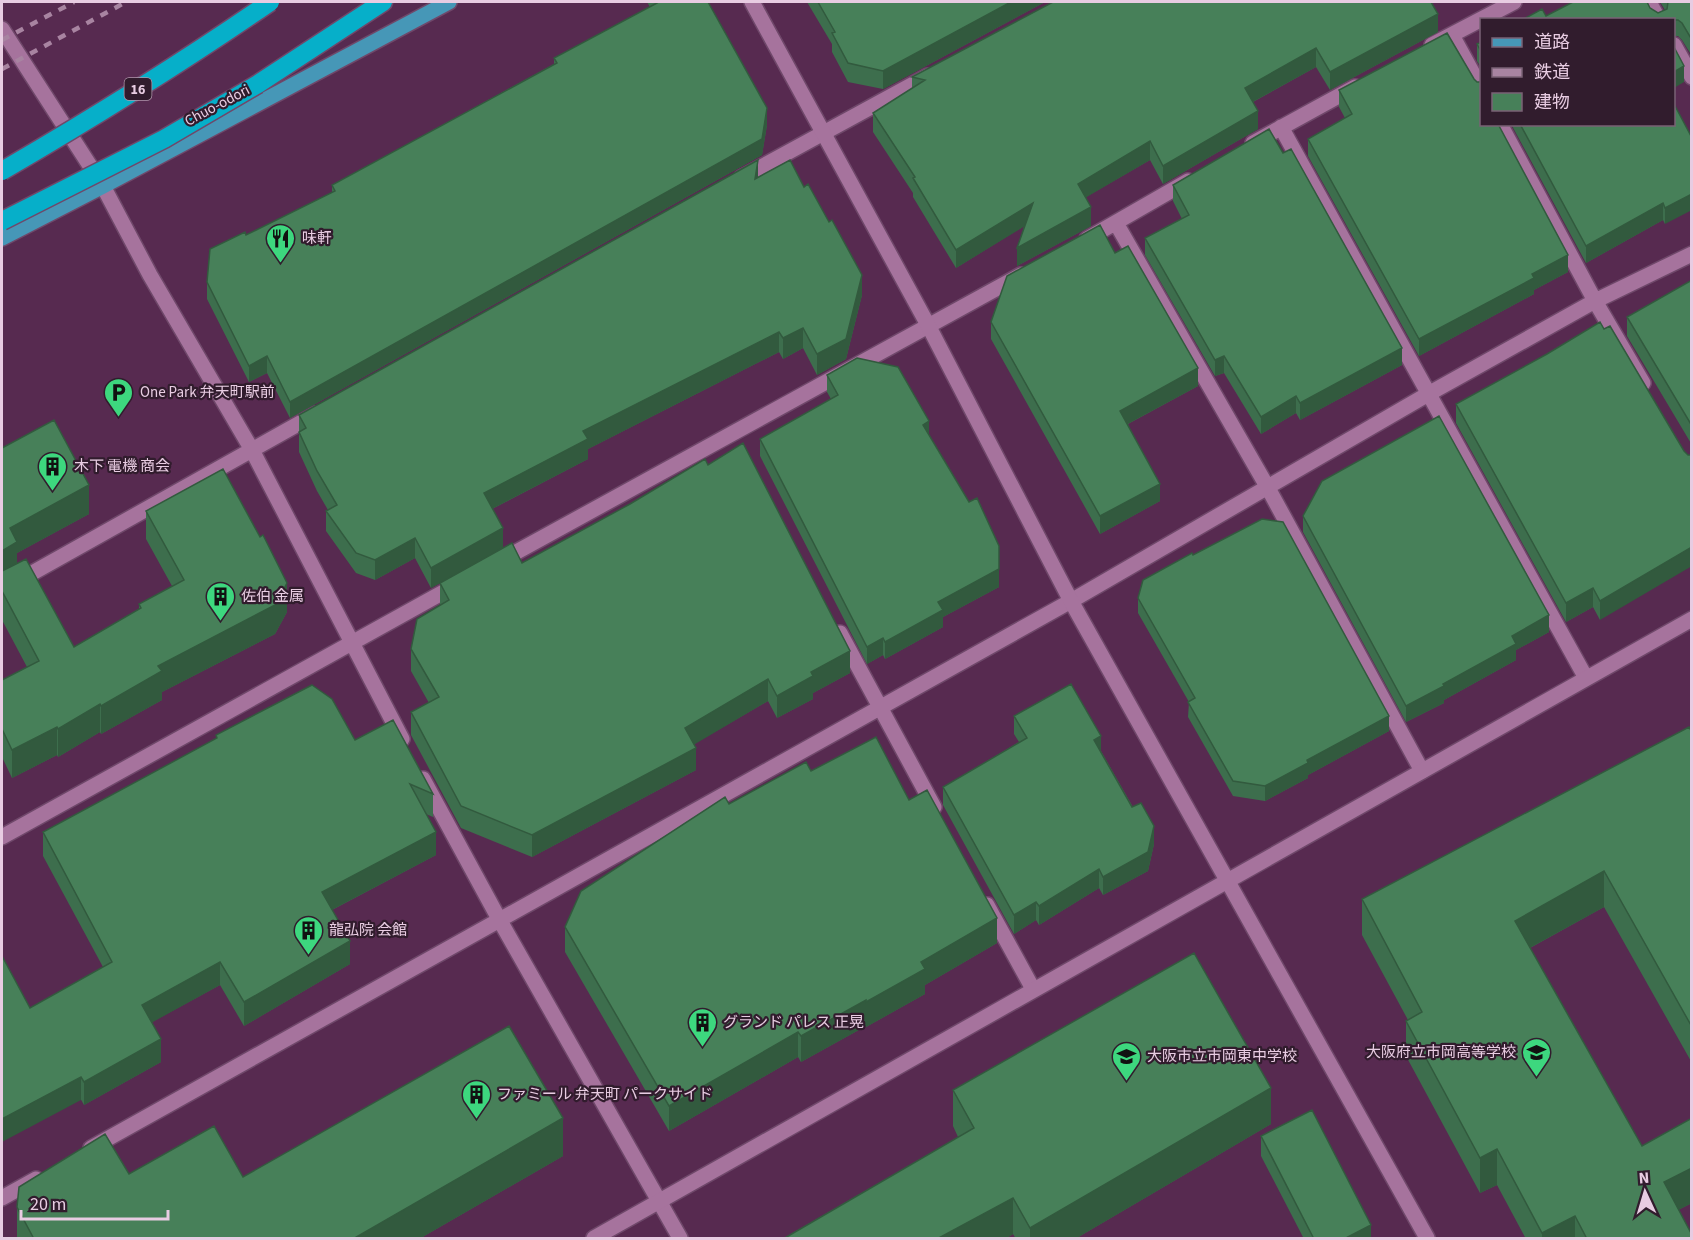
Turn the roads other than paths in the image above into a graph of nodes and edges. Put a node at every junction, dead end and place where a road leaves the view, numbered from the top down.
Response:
1 (270, 2) edge
2 (383, 2) edge
3 (449, 2) edge
4 (752, 2) edge
5 (1514, 2) edge
6 (1649, 2) edge
7 (1484, 18) edge
8 (1658, 18) edge
9 (1480, 20) edge
10 (2, 29) edge
11 (1452, 35) junction
12 (1675, 47) edge
13 (1422, 51) edge
14 (940, 69) edge
15 (1692, 77) edge
16 (1372, 78) edge
17 (1480, 86) edge
18 (1501, 126) edge
19 (1281, 127) junction
20 (824, 132) junction
21 (1240, 151) edge
22 (2, 171) edge
23 (1199, 175) edge
24 (730, 184) edge
25 (103, 186) junction
26 (2, 221) edge
27 (1116, 223) junction
28 (2, 238) edge
29 (1074, 246) edge
30 (1692, 254) edge
31 (1032, 268) edge
32 (1595, 301) junction
33 (928, 325) junction
34 (1430, 393) junction
35 (1649, 394) edge
36 (324, 409) edge
37 (252, 450) junction
38 (1268, 488) junction
39 (2, 591) edge
40 (1071, 601) junction
41 (831, 615) edge
42 (1692, 619) edge
43 (351, 644) junction
44 (1586, 678) junction
45 (879, 708) junction
46 (1422, 771) junction
47 (942, 822) edge
48 (2, 837) edge
49 (1226, 882) junction
50 (982, 895) edge
51 (499, 919) junction
52 (1033, 989) junction
53 (74, 1157) edge
54 (53, 1169) edge
55 (2, 1198) edge
56 (660, 1203) junction
57 (594, 1239) edge
58 (680, 1239) edge
59 (1427, 1239) edge

1 - 22 highway, 16, bridge
2 - 26 highway, bridge
3 - 25 main road, Chuo-odori
4 - 20 street
5 - 7 street
6 - 8 street
9 - 11 street
10 - 25 street
11 - 13 street
11 - 17 street
12 - 15 street
14 - 20 street
16 - 19 street
18 - 32 street
19 - 21 street
19 - 34 street
20 - 24 street
20 - 33 street
23 - 27 street
25 - 28 main road, Chuo-odori
25 - 37 street
27 - 29 street
27 - 38 street
30 - 32 street
31 - 33 street
32 - 34 street
32 - 35 street
33 - 40 street
33 - 43 street
34 - 38 street
34 - 44 street
36 - 37 street
37 - 39 street
37 - 43 street
38 - 40 street
38 - 46 street
40 - 45 street
40 - 49 street
41 - 45 street
42 - 44 street
43 - 48 street
43 - 51 street
44 - 46 street
45 - 47 street
45 - 51 street
46 - 49 street
49 - 52 street
49 - 59 street
50 - 52 street
51 - 53 street
51 - 56 street
52 - 56 street
54 - 55 street
56 - 57 street
56 - 58 street

